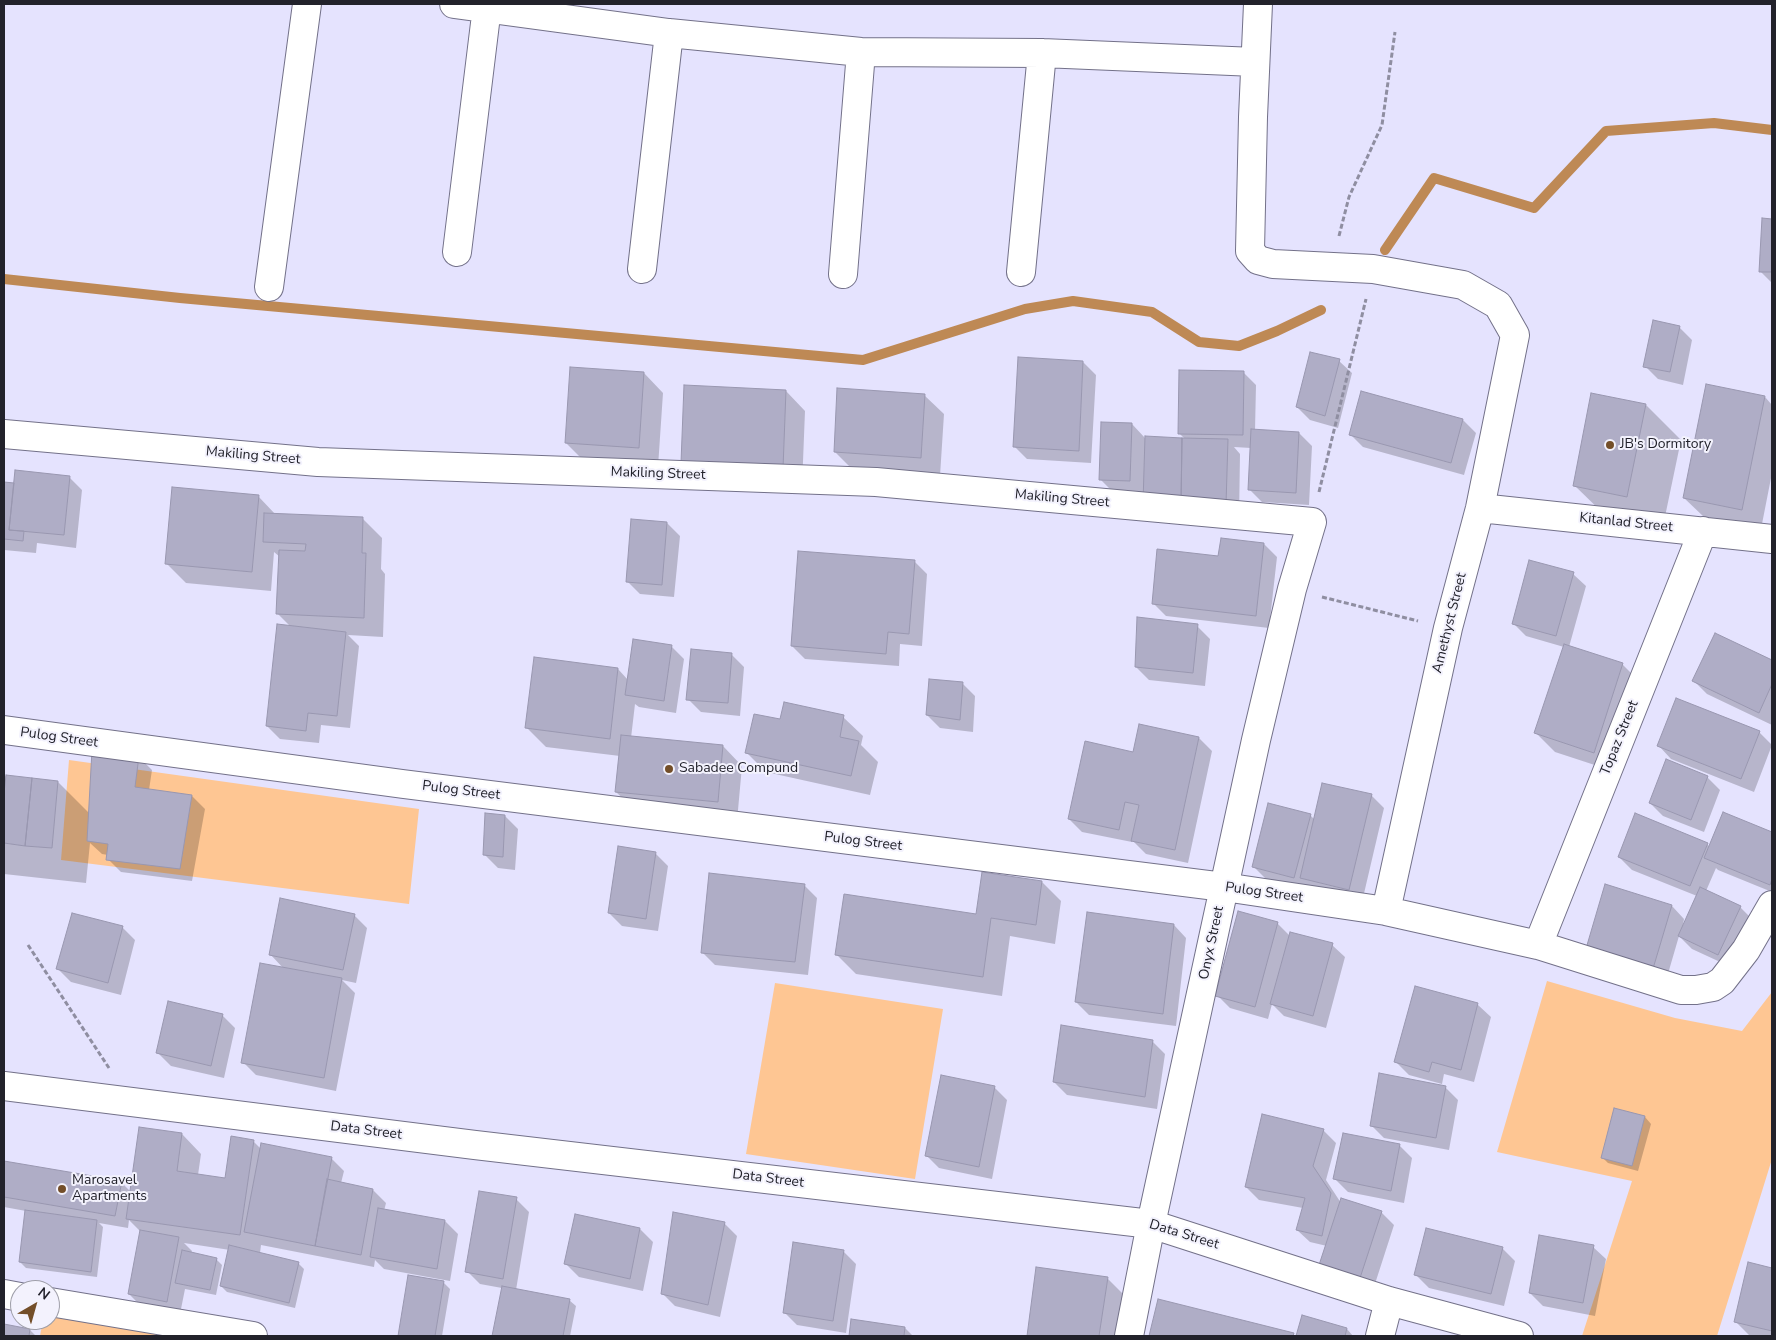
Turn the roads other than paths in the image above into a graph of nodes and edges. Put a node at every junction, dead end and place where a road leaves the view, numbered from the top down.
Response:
1 (308, 4) edge
2 (454, 4) edge
3 (1258, 4) edge
4 (487, 7) junction
5 (669, 33) junction
6 (861, 52) junction
7 (1042, 53) junction
8 (1255, 62) junction
9 (457, 252) dead end
10 (642, 268) dead end
11 (1021, 272) dead end
12 (843, 274) dead end
13 (268, 287) dead end
14 (4, 434) edge
15 (1480, 508) junction
16 (1312, 522) joint
17 (1703, 531) junction
18 (1772, 539) edge
19 (4, 730) edge
20 (1224, 887) junction
21 (1772, 905) edge
22 (1386, 911) junction
23 (1538, 945) junction
24 (4, 1086) edge
25 (1151, 1224) junction
26 (1389, 1301) junction
27 (60, 1304) edge
28 (253, 1336) edge
29 (1129, 1336) edge
30 (1380, 1336) edge
31 (1519, 1336) edge

1 - 13 street
2 - 4 street
3 - 8 street
4 - 5 street
4 - 9 street
5 - 6 street
5 - 10 street
6 - 7 street
6 - 12 street
7 - 8 street
7 - 11 street
8 - 15 street, Amethyst Street
14 - 16 street, Makiling Street
15 - 17 street, Kitanlad Street
15 - 22 street, Amethyst Street
16 - 20 street, Onyx Street
17 - 18 street, Kitanlad Street
17 - 23 street, Topaz Street
19 - 20 street, Pulog Street
20 - 22 street, Pulog Street
20 - 25 street, Onyx Street
21 - 23 street, Pulog Street
22 - 23 street, Pulog Street
24 - 25 street, Data Street
25 - 26 street, Data Street
25 - 29 street, Onyx Street
26 - 30 street
26 - 31 street, Data Street
27 - 28 street

